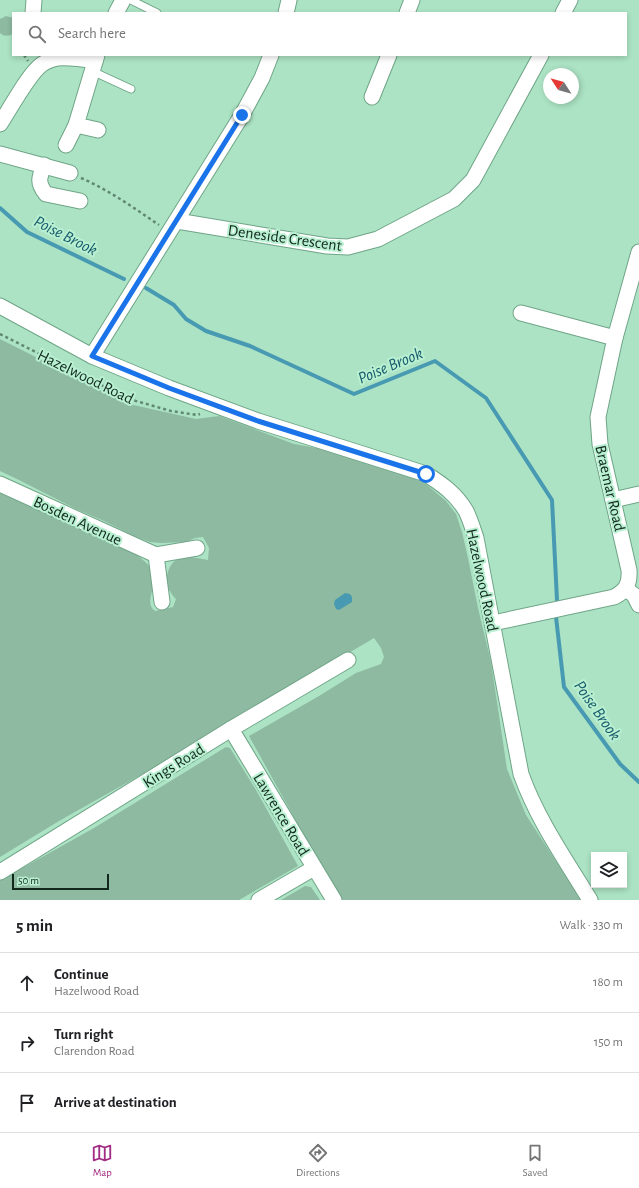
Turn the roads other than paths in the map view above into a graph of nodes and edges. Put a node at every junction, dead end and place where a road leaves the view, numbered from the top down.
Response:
1 (34, 0) edge
2 (123, 0) edge
3 (131, 0) edge
4 (289, 0) edge
5 (412, 0) edge
6 (570, 0) edge
7 (33, 12) edge
8 (117, 12) edge
9 (155, 12) edge
10 (286, 12) edge
11 (407, 12) edge
12 (564, 12) edge
13 (271, 56) edge
14 (389, 56) edge
15 (539, 56) edge
16 (39, 60) edge
17 (95, 62) edge
18 (131, 89) dead end
19 (372, 97) dead end
20 (0, 124) edge
21 (76, 125) junction
22 (98, 130) dead end
23 (66, 145) dead end
24 (0, 154) edge
25 (44, 165) junction
26 (70, 173) dead end
27 (80, 201) dead end
28 (173, 227) junction
29 (639, 252) edge
30 (0, 306) edge
31 (521, 313) dead end
32 (615, 338) junction
33 (92, 356) junction
34 (0, 484) edge
35 (639, 494) edge
36 (613, 500) junction
37 (197, 548) dead end
38 (156, 555) junction
39 (626, 589) junction
40 (162, 602) dead end
41 (639, 605) edge
42 (493, 623) junction
43 (348, 660) dead end
44 (231, 729) junction
45 (314, 868) junction
46 (0, 872) edge
47 (259, 900) edge
48 (334, 900) edge
49 (590, 900) edge

1 - 7 street
2 - 8 street
3 - 9 lane
4 - 10 street
5 - 11 street
6 - 12 street
13 - 28 street
14 - 19 street
15 - 28 street, Deneside Crescent
16 - 17 street
16 - 20 street
17 - 18 lane
17 - 21 street
21 - 22 street
21 - 23 street
24 - 25 street
25 - 26 street
25 - 27 street
28 - 33 street
29 - 32 street, Braemar Road
30 - 33 street, Hazelwood Road
31 - 32 street
32 - 36 street, Braemar Road
33 - 42 street, Hazelwood Road
34 - 38 street, Bosden Avenue
35 - 36 street
36 - 39 street, Braemar Road
37 - 38 street
38 - 40 street
39 - 41 street
39 - 42 street
42 - 49 street, Hazelwood Road
43 - 44 street, Kings Road
44 - 45 street, Lawrence Road
44 - 46 street, Kings Road
45 - 47 street
45 - 48 street, Lawrence Road

